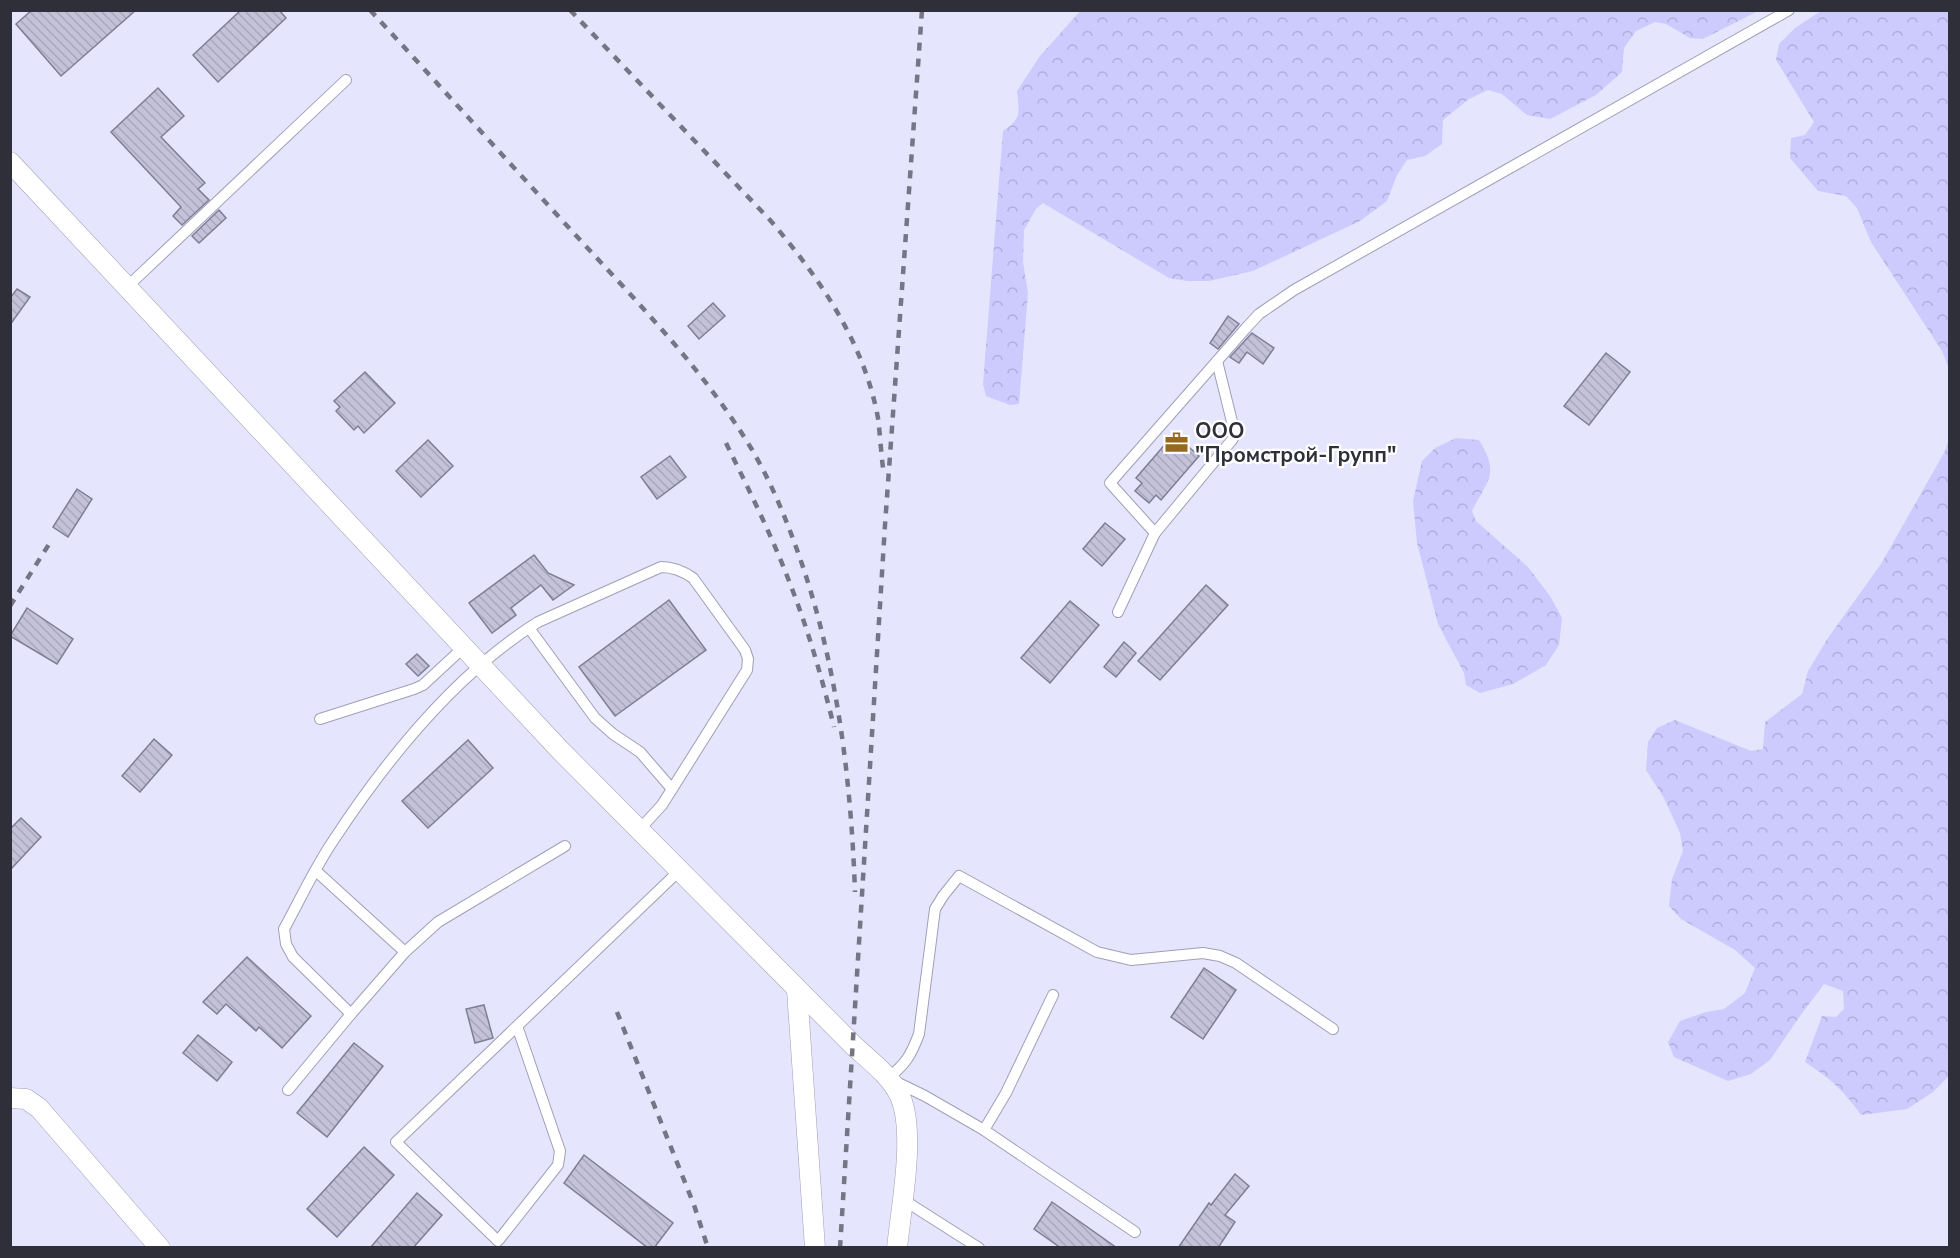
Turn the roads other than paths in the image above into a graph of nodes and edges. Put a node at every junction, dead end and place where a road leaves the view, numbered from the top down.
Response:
1 (1789, 10) edge
2 (346, 80) dead end
3 (10, 162) edge
4 (127, 287) junction
5 (1217, 361) junction
6 (1155, 533) junction
7 (1118, 612) dead end
8 (529, 628) junction
9 (464, 647) junction
10 (480, 665) junction
11 (320, 719) dead end
12 (672, 789) junction
13 (639, 830) junction
14 (565, 846) dead end
15 (316, 871) junction
16 (679, 871) junction
17 (405, 952) junction
18 (797, 990) junction
19 (1053, 995) dead end
20 (351, 1014) junction
21 (517, 1026) junction
22 (1333, 1029) dead end
23 (888, 1078) junction
24 (288, 1090) dead end
25 (10, 1098) edge
26 (984, 1130) junction
27 (902, 1199) junction
28 (1135, 1232) dead end
29 (160, 1248) edge
30 (815, 1248) edge
31 (897, 1248) edge
32 (979, 1248) edge

1 - 5 lane
2 - 4 lane
3 - 4 street
4 - 9 street
5 - 6 lane
5 - 6 lane
6 - 7 lane
8 - 10 lane
8 - 12 lane
8 - 12 lane
9 - 10 street
9 - 11 lane
10 - 13 street
10 - 15 lane
12 - 13 lane
13 - 16 street
14 - 17 lane
15 - 17 lane
15 - 20 lane
16 - 18 street
16 - 21 lane
17 - 20 lane
18 - 23 street
18 - 30 street
19 - 26 lane
20 - 24 lane
21 - 21 lane
22 - 23 lane
23 - 26 lane
23 - 27 street
25 - 29 street
26 - 28 lane
27 - 31 street
27 - 32 lane

